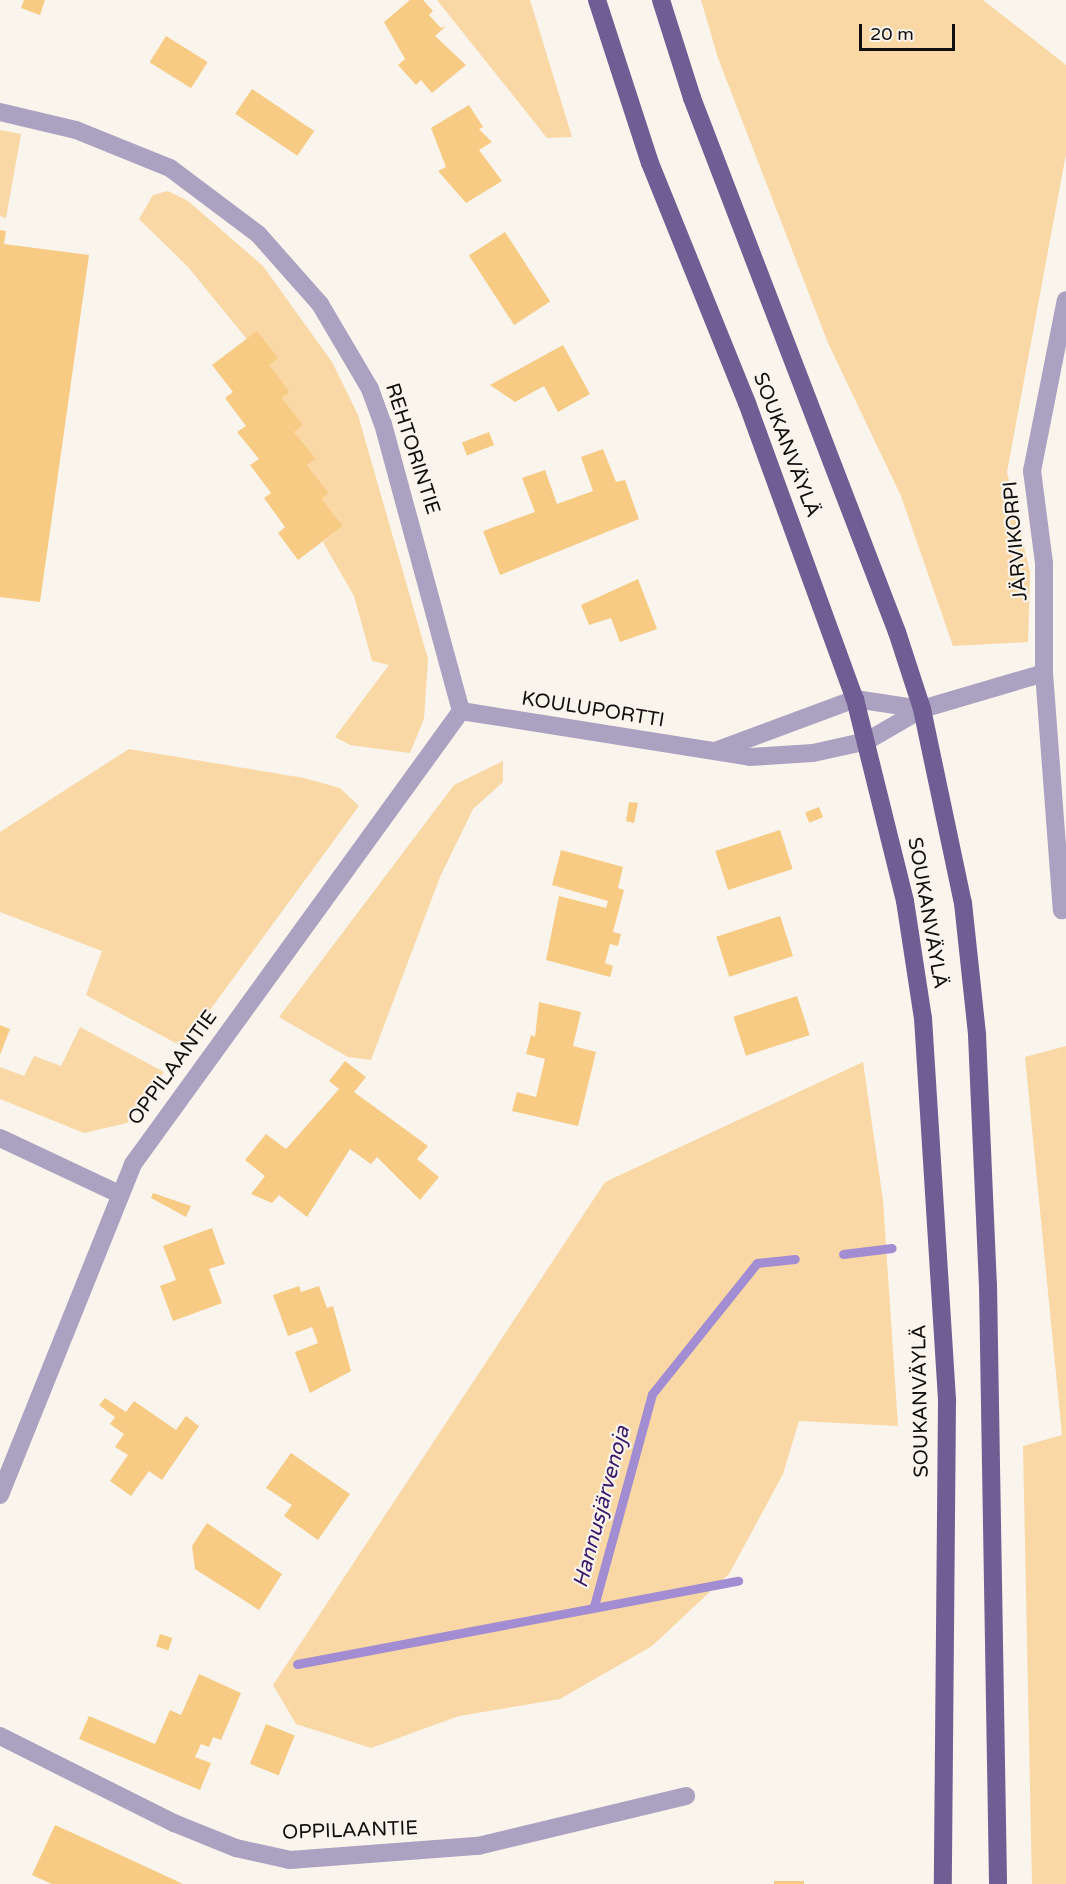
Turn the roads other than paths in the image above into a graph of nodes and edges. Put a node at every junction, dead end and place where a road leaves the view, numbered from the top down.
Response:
1 (597, 0) edge
2 (661, 0) edge
3 (0, 112) edge
4 (1066, 300) edge
5 (1044, 673) junction
6 (855, 699) junction
7 (922, 710) junction
8 (461, 711) junction
9 (867, 741) junction
10 (718, 750) junction
11 (1062, 910) dead end
12 (0, 1138) edge
13 (118, 1194) junction
14 (0, 1495) edge
15 (0, 1736) edge
16 (686, 1796) dead end
17 (943, 1884) edge
18 (998, 1884) edge

1 - 6 main road, SOUKANVÄYLÄ
2 - 7 main road, SOUKANVÄYLÄ
3 - 8 street, REHTORINTIE
4 - 5 street, JÄRVIKORPI
5 - 7 street
5 - 11 street, JÄRVIKORPI
6 - 7 street, KOULUPORTTI
6 - 9 main road, SOUKANVÄYLÄ
6 - 10 street, KOULUPORTTI
7 - 9 street, KOULUPORTTI
7 - 18 main road, SOUKANVÄYLÄ
8 - 10 street, KOULUPORTTI
8 - 13 street, OPPILAANTIE
9 - 10 street, KOULUPORTTI
9 - 17 main road, SOUKANVÄYLÄ
12 - 13 street
13 - 14 street, OPPILAANTIE
15 - 16 street, OPPILAANTIE

